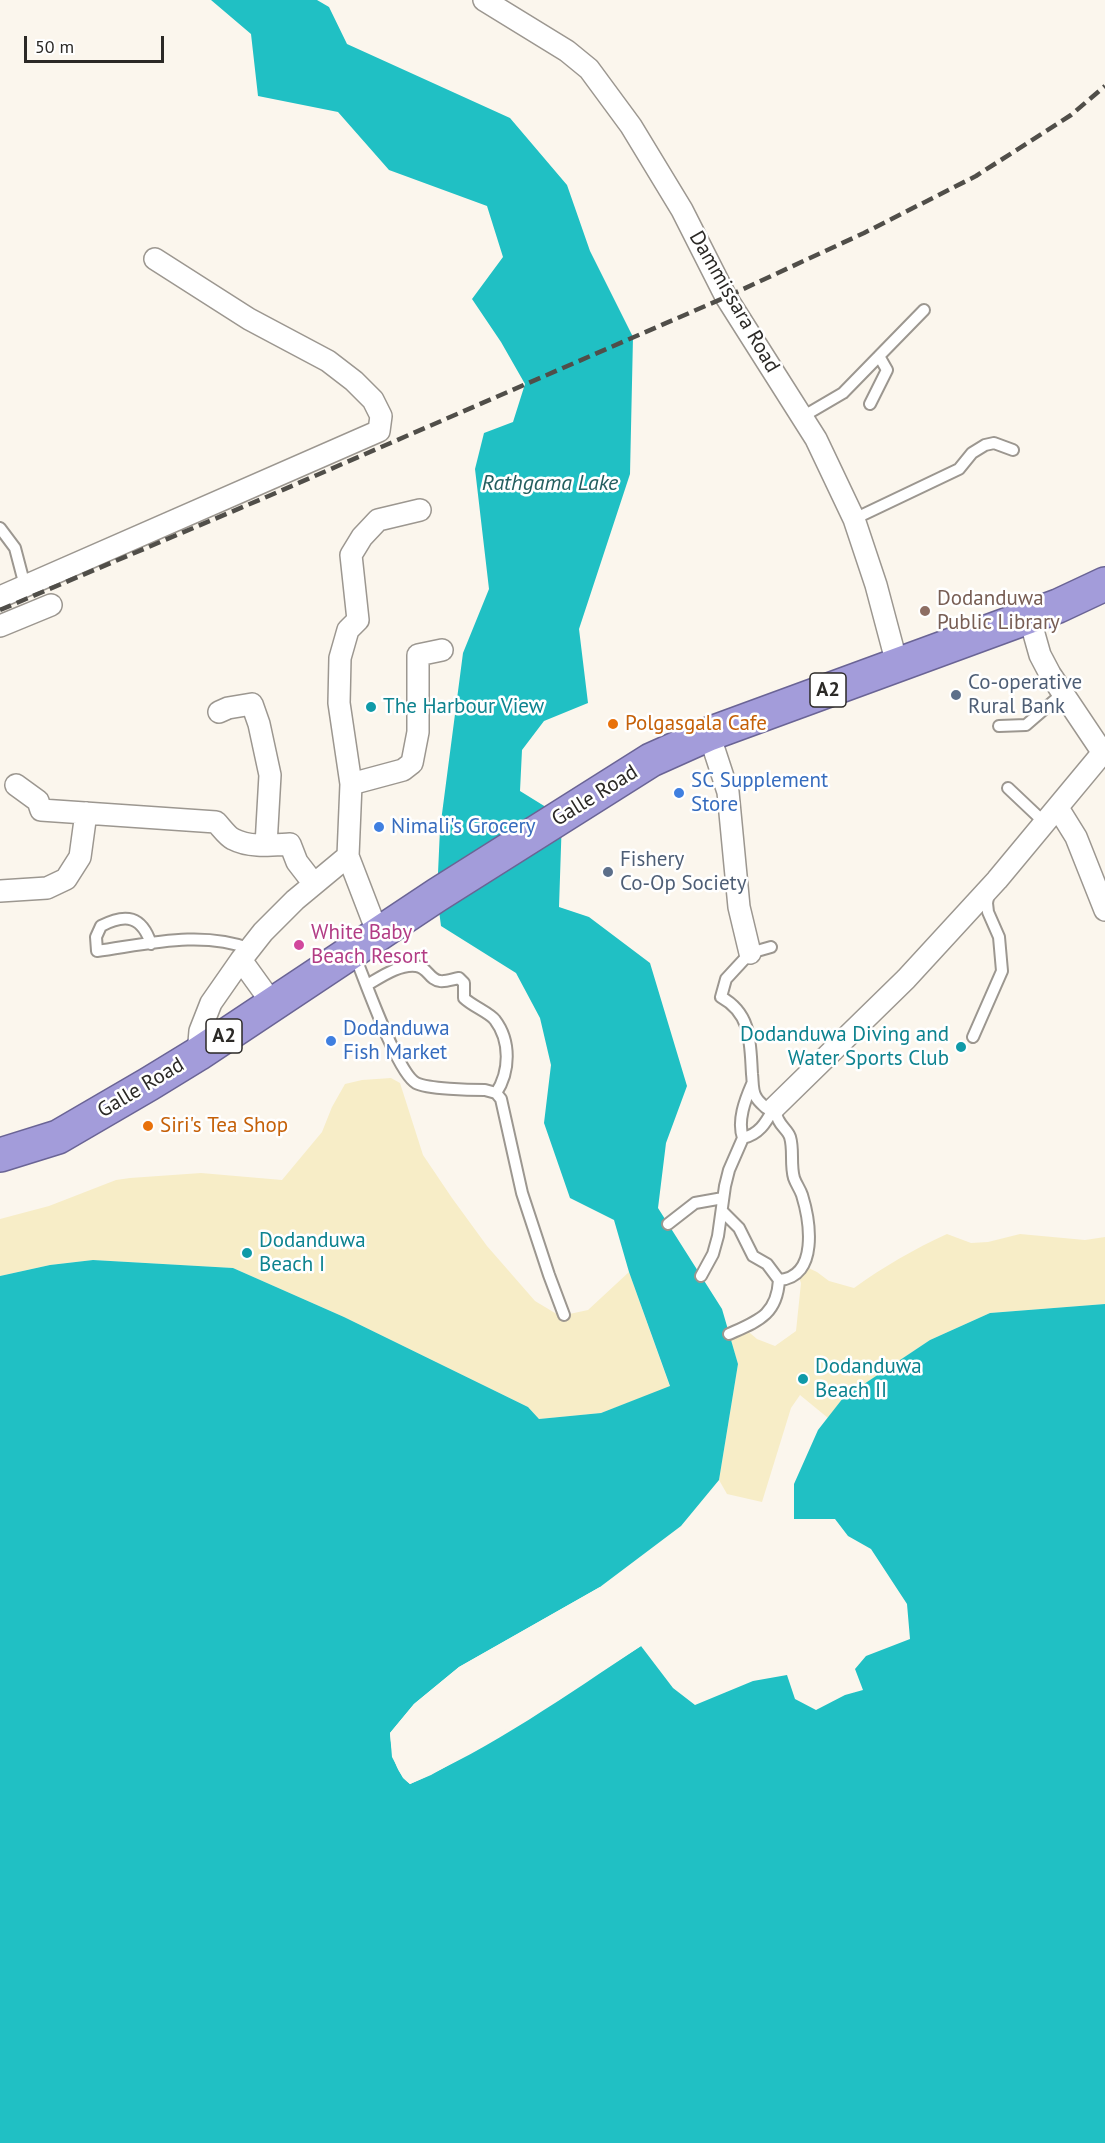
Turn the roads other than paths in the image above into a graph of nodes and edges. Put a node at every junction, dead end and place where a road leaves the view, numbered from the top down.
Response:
1 (484, 0) edge
2 (155, 260) dead end
3 (924, 310) dead end
4 (879, 356) junction
5 (870, 404) dead end
6 (802, 417) junction
7 (1012, 450) dead end
8 (420, 510) dead end
9 (854, 519) junction
10 (0, 528) edge
11 (1105, 584) edge
12 (25, 586) junction
13 (0, 597) edge
14 (51, 605) dead end
15 (1029, 616) junction
16 (0, 626) edge
17 (442, 650) dead end
18 (897, 664) junction
19 (1063, 693) junction
20 (219, 712) dead end
21 (999, 726) dead end
22 (709, 734) junction
23 (1104, 751) edge
24 (351, 784) junction
25 (16, 785) dead end
26 (1008, 788) dead end
27 (86, 813) junction
28 (1051, 815) junction
29 (266, 845) junction
30 (348, 856) junction
31 (314, 884) junction
32 (989, 889) junction
33 (0, 891) edge
34 (1105, 910) edge
35 (365, 942) junction
36 (151, 944) junction
37 (771, 947) dead end
38 (750, 953) junction
39 (246, 955) junction
40 (367, 985) junction
41 (272, 1003) junction
42 (974, 1037) dead end
43 (198, 1054) junction
44 (753, 1081) junction
45 (495, 1093) junction
46 (774, 1108) junction
47 (744, 1138) junction
48 (1, 1151) edge
49 (723, 1198) junction
50 (722, 1211) junction
51 (668, 1224) dead end
52 (701, 1276) dead end
53 (779, 1280) junction
54 (564, 1315) dead end
55 (729, 1334) dead end

1 - 6 street, Dammissara Road
2 - 12 street
3 - 4 lane
4 - 5 lane
4 - 6 lane
6 - 9 street, Dammissara Road
7 - 9 lane
8 - 24 street
9 - 18 street, Dammissara Road
10 - 12 lane
11 - 15 highway, Galle Road / A2
12 - 13 street
14 - 16 street
15 - 18 highway, Galle Road / A2
15 - 19 street
17 - 24 street
18 - 22 highway, Galle Road / A2
19 - 21 lane
19 - 23 street
20 - 29 street
22 - 35 highway, Galle Road / A2
22 - 38 street
23 - 28 street
24 - 30 street
25 - 27 street
26 - 28 lane
27 - 29 street
27 - 33 street
28 - 32 street
28 - 34 street
29 - 31 street
30 - 31 street
30 - 35 street
31 - 39 street
32 - 42 lane
32 - 46 street
35 - 40 lane
35 - 41 highway, Galle Road / A2
36 - 36 lane
36 - 39 lane
37 - 38 lane
38 - 44 lane
39 - 41 street
39 - 43 street
40 - 45 lane
40 - 45 lane
41 - 43 highway, Galle Road / A2
43 - 48 highway, Galle Road / A2
44 - 46 lane
44 - 47 lane
45 - 54 lane
46 - 47 lane
46 - 53 lane
47 - 49 lane
49 - 50 lane
49 - 51 lane
50 - 52 lane
50 - 53 lane
53 - 55 lane

